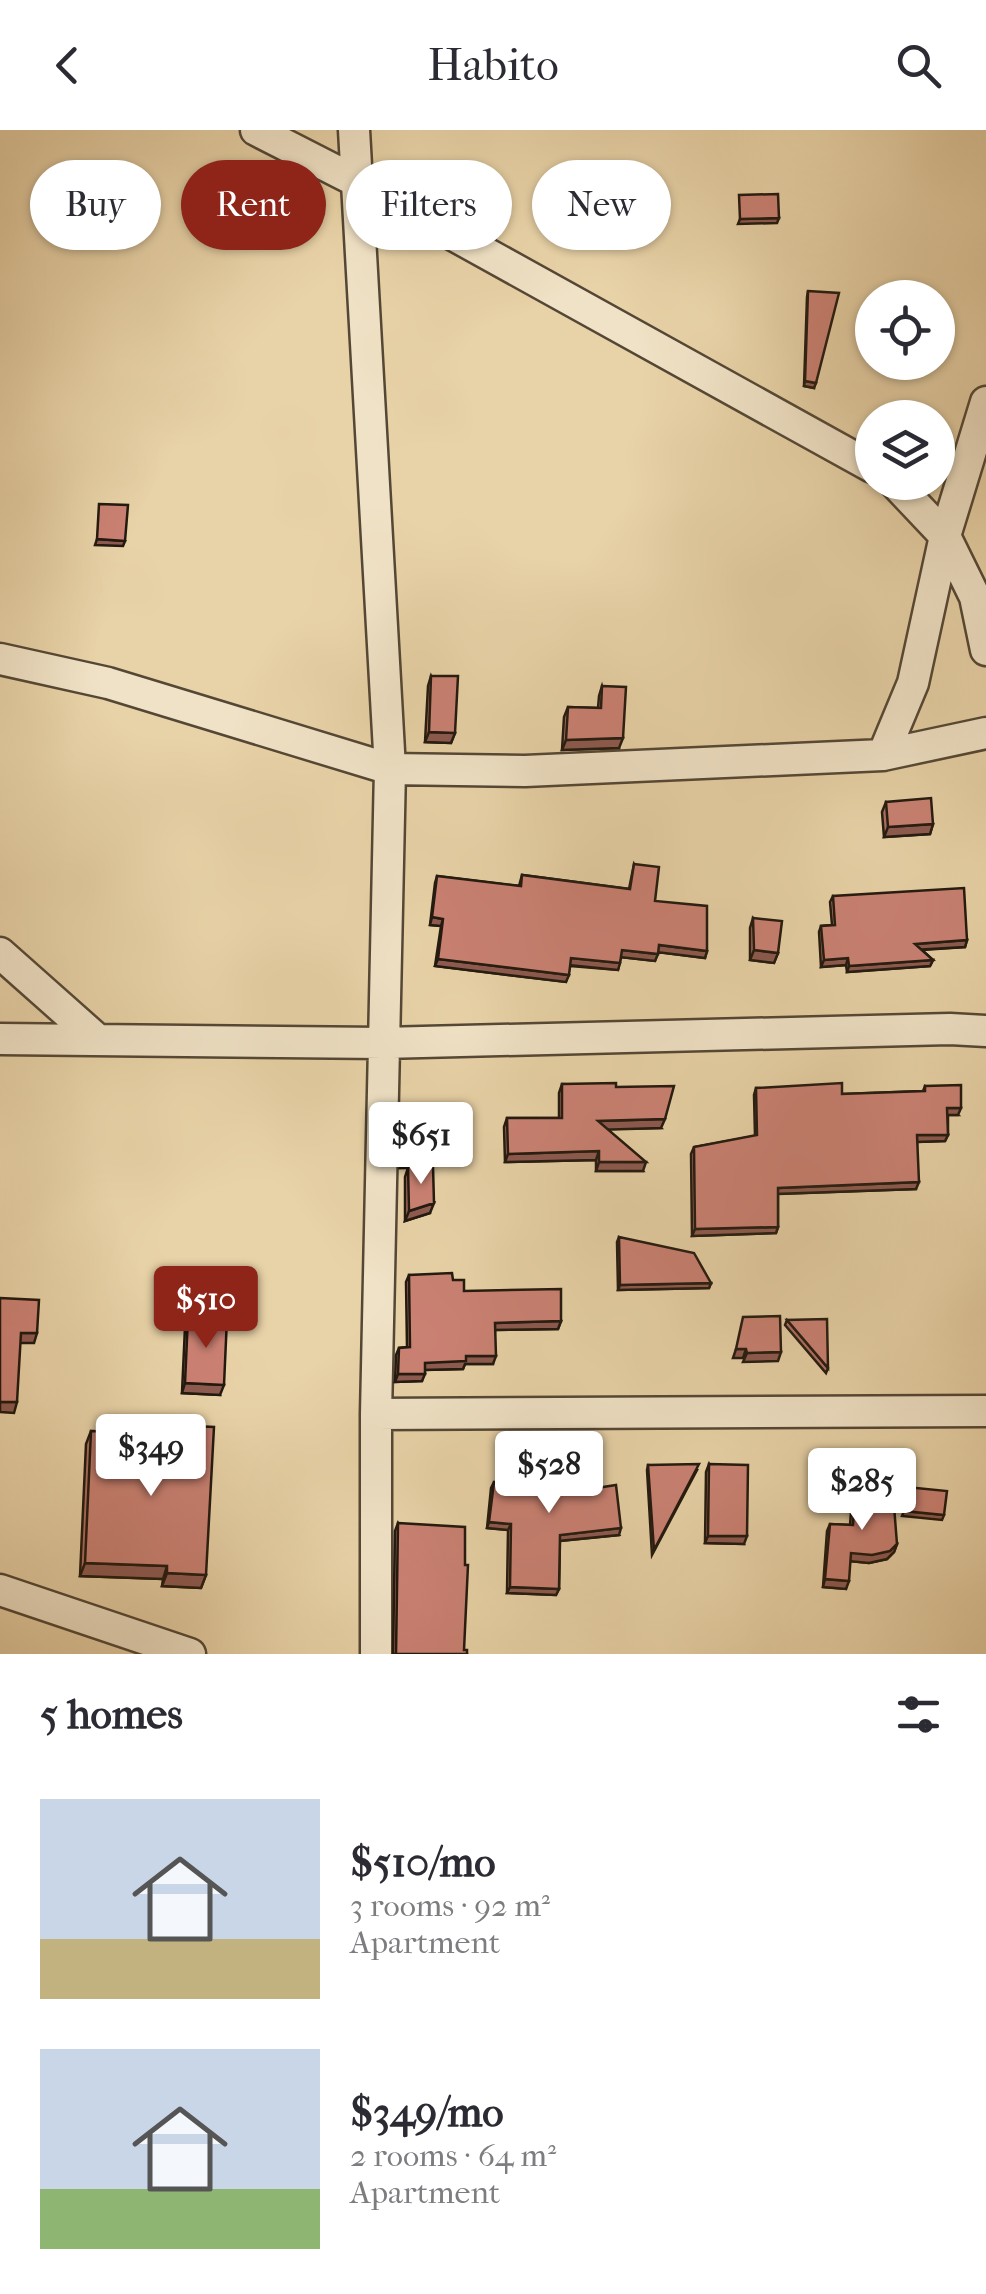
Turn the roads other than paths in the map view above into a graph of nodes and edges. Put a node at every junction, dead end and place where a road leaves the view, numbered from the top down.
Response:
1 (256, 130) edge
2 (354, 130) edge
3 (354, 160) edge
4 (346, 176) edge
5 (358, 250) edge
6 (480, 250) edge
7 (986, 402) edge
8 (855, 458) edge
9 (911, 500) edge
10 (945, 536) junction
11 (986, 650) edge
12 (0, 659) edge
13 (986, 733) edge
14 (883, 756) junction
15 (390, 768) junction
16 (0, 952) edge
17 (986, 1031) edge
18 (0, 1039) edge
19 (98, 1040) junction
20 (383, 1043) junction
21 (986, 1411) edge
22 (376, 1414) junction
23 (0, 1590) edge
24 (190, 1654) edge
25 (376, 1654) edge

1 - 4 street
2 - 3 street
5 - 15 street
6 - 8 street
7 - 10 street
9 - 10 street
10 - 11 street
10 - 14 street
12 - 15 street
13 - 14 street
14 - 15 street
15 - 20 street
16 - 19 street
17 - 20 street
18 - 19 street
19 - 20 street
20 - 22 street
21 - 22 street
22 - 25 street
23 - 24 street

